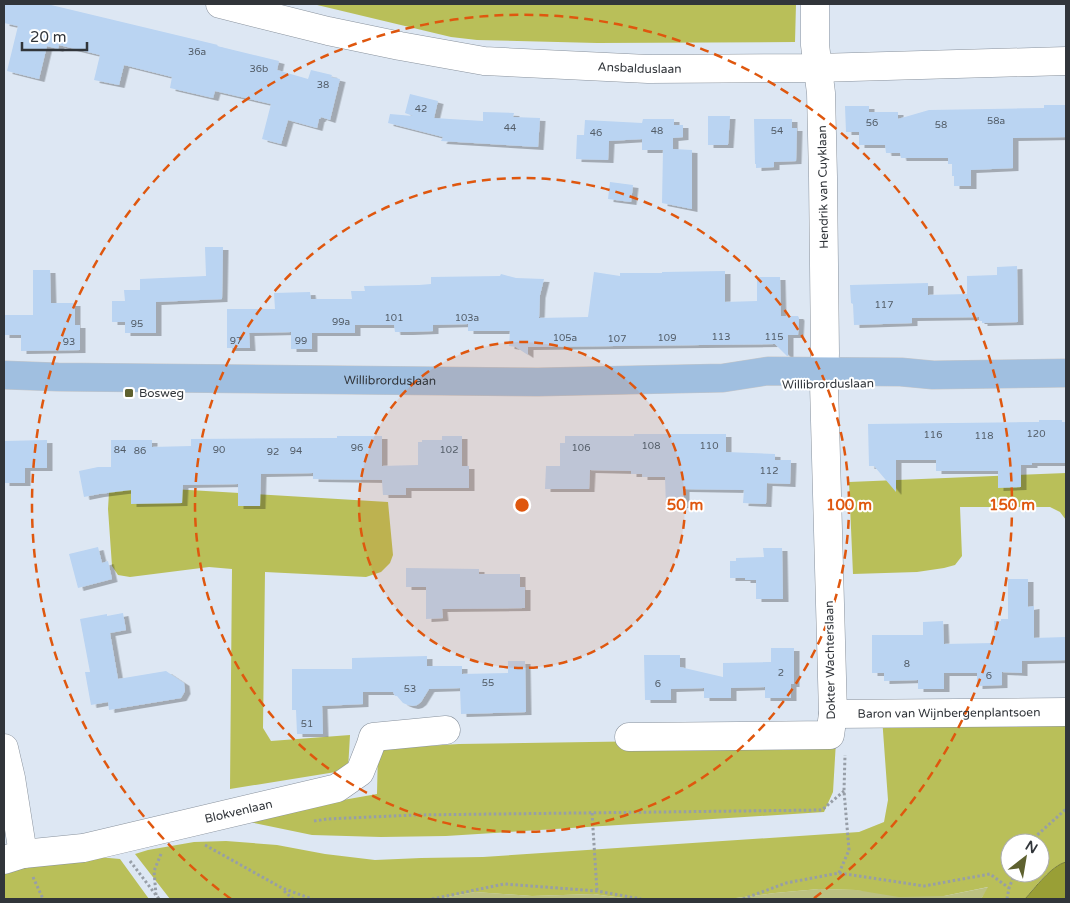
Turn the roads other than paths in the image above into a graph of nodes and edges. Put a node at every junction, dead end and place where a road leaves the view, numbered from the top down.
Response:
1 (220, 4) edge
2 (815, 4) edge
3 (1066, 61) edge
4 (817, 68) junction
5 (1066, 374) edge
6 (4, 375) edge
7 (58, 377) junction
8 (824, 377) junction
9 (4, 391) edge
10 (1066, 712) edge
11 (833, 714) junction
12 (446, 730) dead end
13 (629, 737) dead end
14 (4, 748) edge
15 (13, 857) edge

1 - 4 street, Ansbalduslaan
2 - 4 street, Hendrik van Cuyklaan
3 - 4 street, Ansbalduslaan
4 - 8 street, Hendrik van Cuyklaan
5 - 8 main road, Willibrorduslaan
6 - 7 main road, Willibrorduslaan
7 - 8 main road, Willibrorduslaan
7 - 9 main road, Willibrorduslaan
8 - 11 street, Dokter Wachterslaan
10 - 11 street, Baron van Wijnbergenplantsoen
11 - 13 street, Dokter Wachterslaan
12 - 15 street, Blokvenlaan
14 - 15 street

